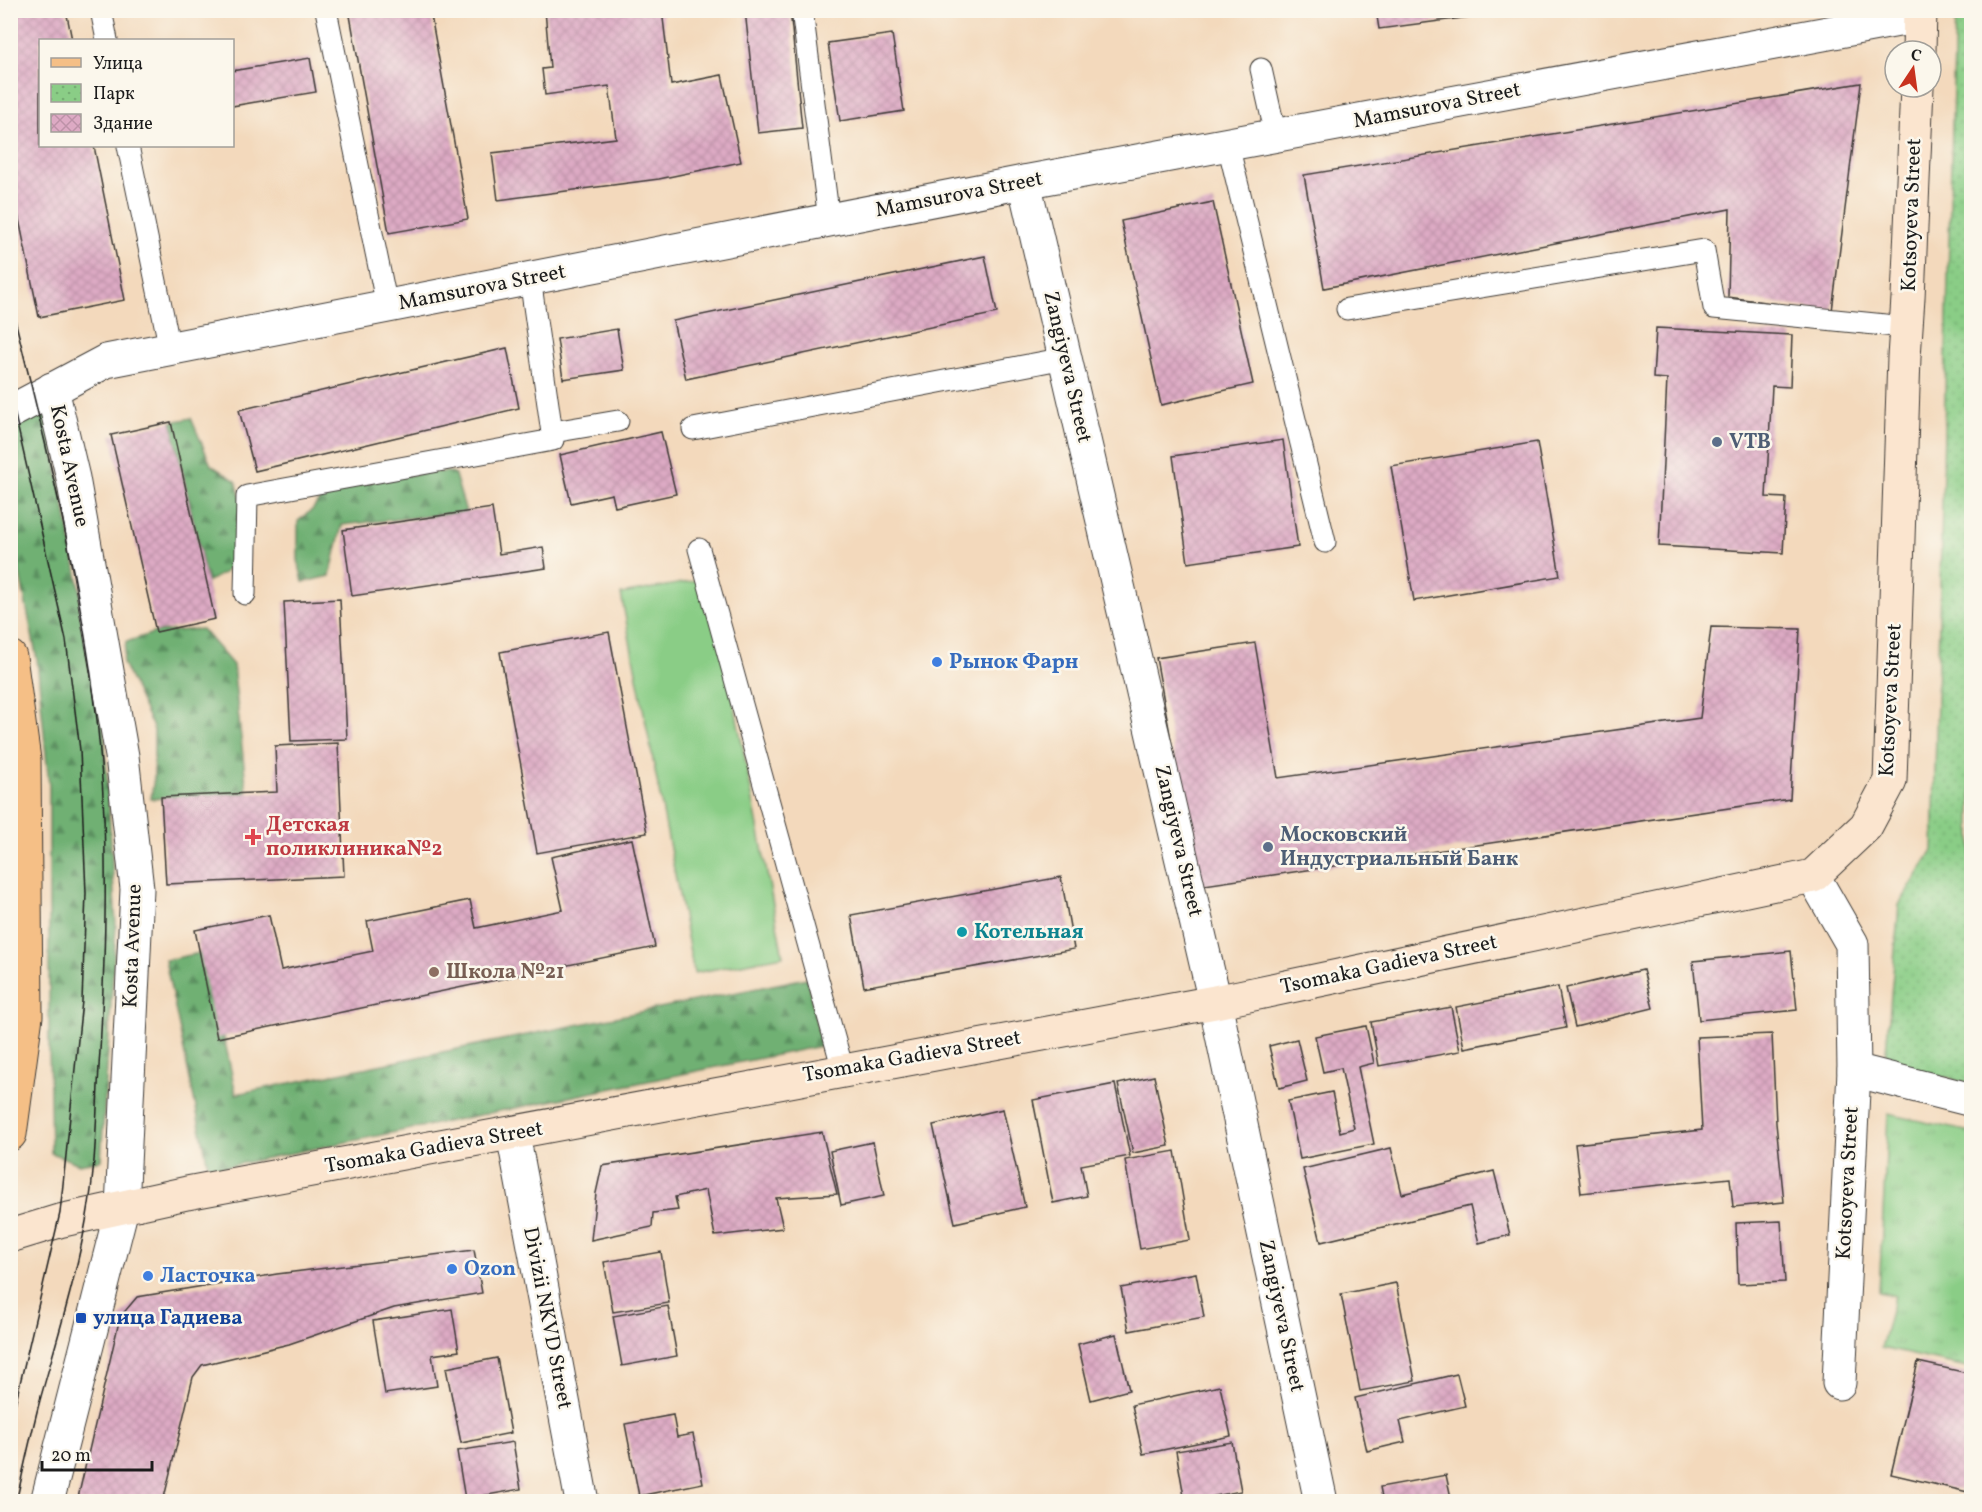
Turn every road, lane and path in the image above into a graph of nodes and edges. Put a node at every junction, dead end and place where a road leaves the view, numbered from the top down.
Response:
1 (101, 10) edge
2 (326, 10) edge
3 (802, 10) edge
4 (1920, 13) edge
5 (107, 39) edge
6 (1919, 39) edge
7 (1262, 69) dead end
8 (1916, 99) edge
9 (1276, 136) junction
10 (1228, 145) junction
11 (128, 147) edge
12 (1024, 182) junction
13 (829, 220) junction
14 (530, 278) junction
15 (387, 306) junction
16 (1347, 309) dead end
17 (1905, 327) junction
18 (170, 349) junction
19 (1065, 358) junction
20 (52, 389) junction
21 (10, 412) edge
22 (618, 421) dead end
23 (693, 429) dead end
24 (553, 432) junction
25 (1325, 542) dead end
26 (699, 549) dead end
27 (245, 594) dead end
28 (10, 657) edge
29 (1813, 876) junction
30 (1215, 1002) junction
31 (843, 1070) junction
32 (1854, 1070) junction
33 (1971, 1100) edge
34 (10, 1134) edge
35 (513, 1134) junction
36 (122, 1208) junction
37 (10, 1236) edge
38 (1839, 1383) dead end
39 (47, 1502) edge
40 (582, 1502) edge
41 (1321, 1502) edge

1 - 5 lane
2 - 15 lane
3 - 13 lane
4 - 6 main road
4 - 9 street, Mamsurova Street
7 - 9 lane
8 - 17 main road, Kotsoyeva Street
9 - 10 street, Mamsurova Street
10 - 12 street, Mamsurova Street
10 - 25 lane
11 - 18 lane
12 - 13 street, Mamsurova Street
12 - 19 street, Zangiyeva Street
13 - 14 street, Mamsurova Street
14 - 15 street, Mamsurova Street
14 - 24 lane
15 - 18 street, Mamsurova Street
16 - 17 lane
17 - 29 main road, Kotsoyeva Street
18 - 20 street, Mamsurova Street
19 - 23 lane
19 - 30 street, Zangiyeva Street
20 - 21 street, Mamsurova Street
20 - 36 street, Kosta Avenue
22 - 24 lane
24 - 27 lane
26 - 31 lane
28 - 34 main road
29 - 30 main road, Tsomaka Gadieva Street
29 - 32 street, Kotsoyeva Street
30 - 31 main road, Tsomaka Gadieva Street
30 - 41 street, Zangiyeva Street
31 - 35 main road, Tsomaka Gadieva Street
32 - 33 street
32 - 38 street, Kotsoyeva Street
35 - 36 main road, Tsomaka Gadieva Street
35 - 40 street, Divizii NKVD Street
36 - 37 main road, Tsomaka Gadieva Street
36 - 39 street, Kosta Avenue

